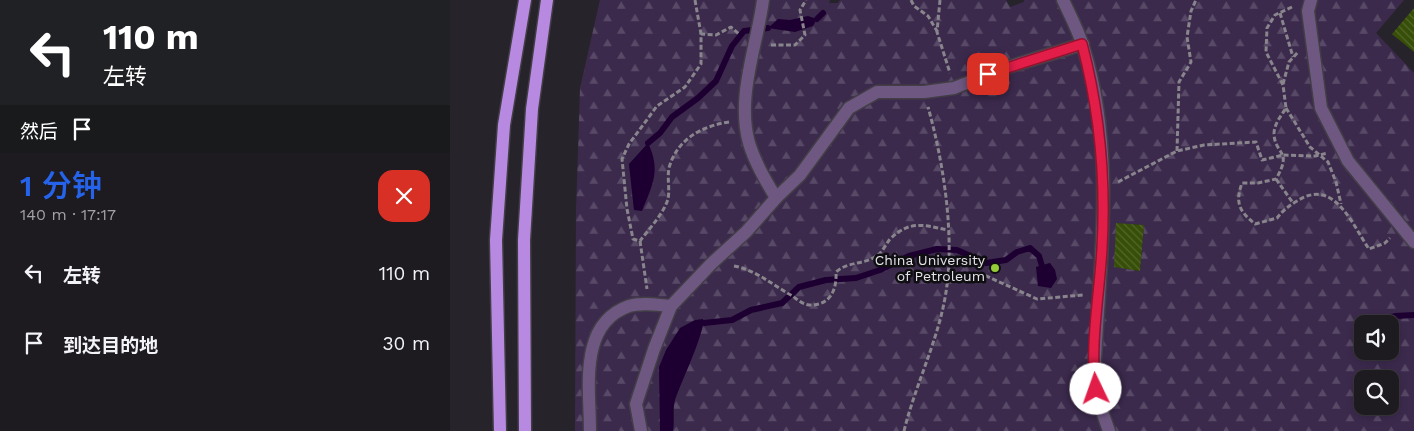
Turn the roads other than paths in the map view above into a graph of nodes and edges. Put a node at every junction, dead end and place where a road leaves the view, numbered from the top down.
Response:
1 (526, 0) edge
2 (547, 0) edge
3 (763, 0) edge
4 (1064, 0) edge
5 (1309, 6) edge
6 (1082, 44) junction
7 (776, 198) junction
8 (1414, 242) edge
9 (671, 306) junction
10 (500, 431) edge
11 (525, 431) edge
12 (590, 431) edge
13 (640, 431) edge
14 (1109, 431) edge

1 - 10 main road
2 - 11 main road
3 - 7 lane
4 - 6 lane
5 - 8 lane
6 - 7 lane
6 - 14 lane
7 - 9 lane
9 - 12 lane
9 - 13 lane

